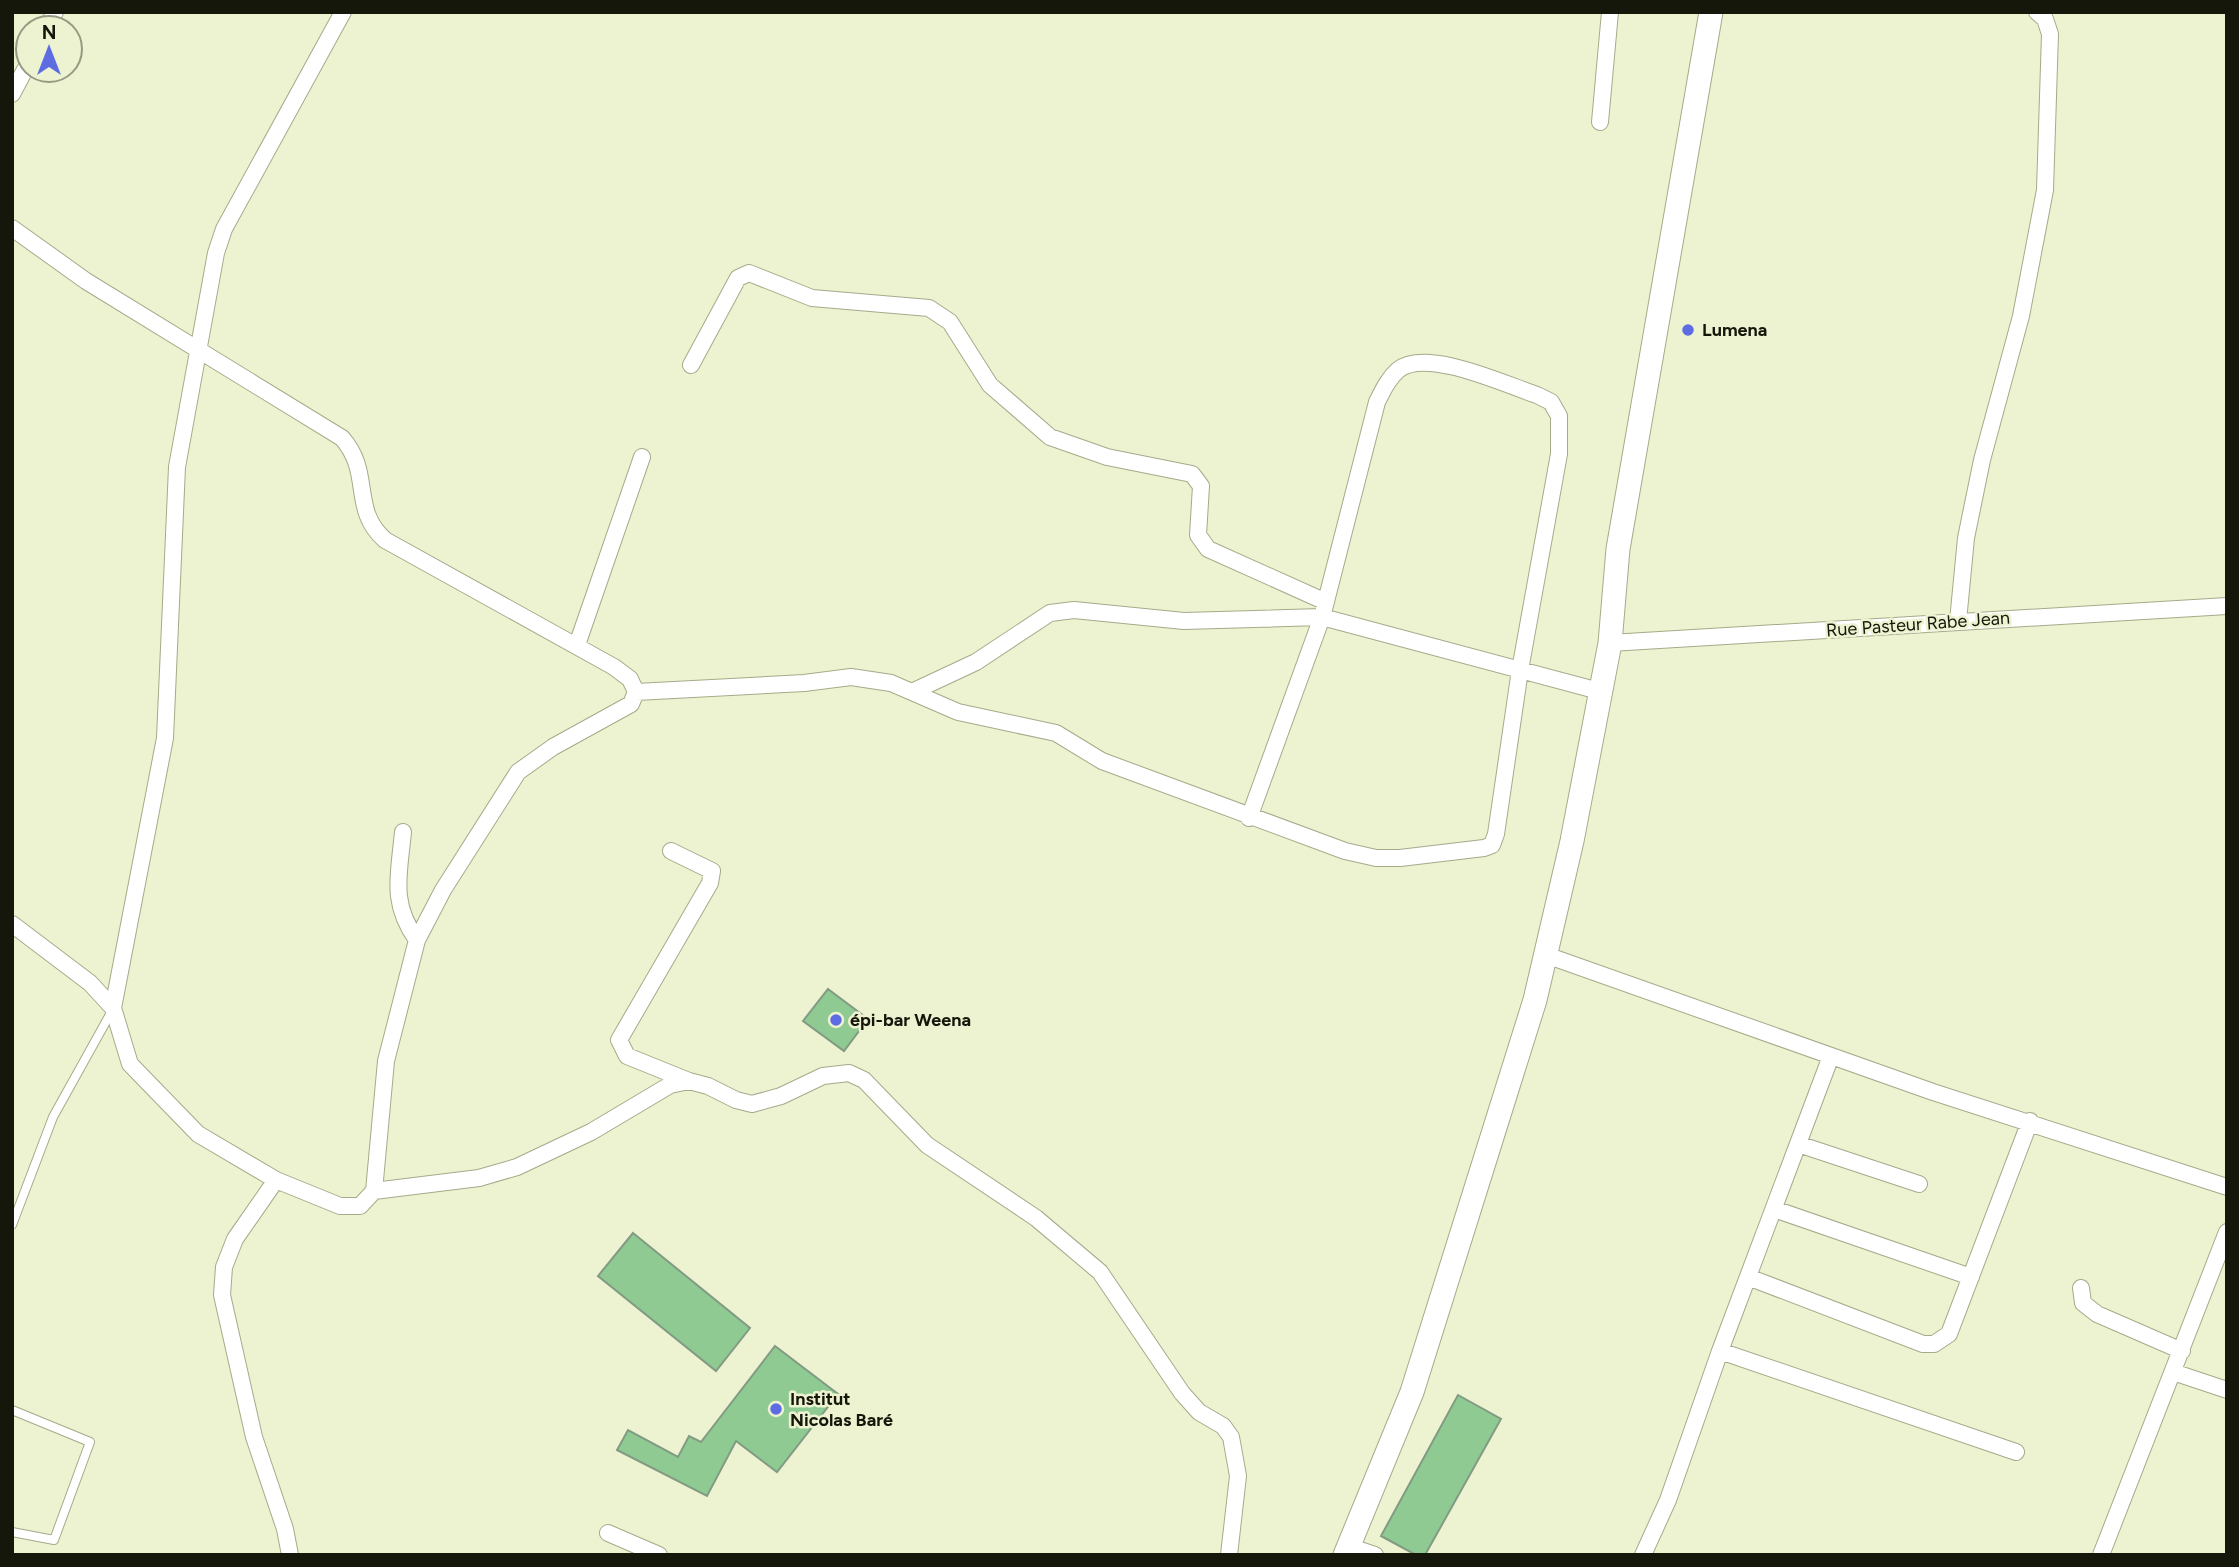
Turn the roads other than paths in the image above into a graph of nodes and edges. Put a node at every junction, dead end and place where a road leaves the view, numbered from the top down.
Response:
1 (343, 12) edge
2 (1610, 12) edge
3 (1711, 12) edge
4 (2037, 12) edge
5 (1600, 122) dead end
6 (12, 228) edge
7 (197, 351) junction
8 (691, 365) dead end
9 (642, 457) dead end
10 (2227, 606) edge
11 (1324, 610) junction
12 (1958, 621) junction
13 (1610, 643) junction
14 (577, 645) junction
15 (1520, 670) junction
16 (914, 691) junction
17 (1599, 691) junction
18 (636, 692) junction
19 (1249, 818) junction
20 (403, 832) dead end
21 (671, 851) dead end
22 (12, 924) edge
23 (416, 940) junction
24 (1546, 955) junction
25 (113, 1008) junction
26 (1831, 1056) junction
27 (689, 1081) junction
28 (2030, 1121) junction
29 (1798, 1144) junction
30 (276, 1180) junction
31 (1919, 1184) dead end
32 (2227, 1187) edge
33 (374, 1191) junction
34 (1774, 1209) junction
35 (12, 1225) edge
36 (2227, 1232) edge
37 (1748, 1277) junction
38 (1971, 1277) junction
39 (2081, 1288) dead end
40 (1720, 1351) junction
41 (2182, 1351) junction
42 (2173, 1372) junction
43 (2227, 1390) edge
44 (12, 1410) edge
45 (2017, 1452) dead end
46 (12, 1532) edge
47 (608, 1533) dead end
48 (1346, 1550) edge
49 (290, 1555) edge
50 (659, 1555) edge
51 (1229, 1555) edge
52 (1375, 1555) edge
53 (1643, 1555) edge
54 (2101, 1555) edge

1 - 7 street
2 - 5 street
3 - 13 main road
4 - 12 street
6 - 7 street
7 - 14 street
7 - 25 street
8 - 11 street
9 - 14 street
10 - 12 street, Rue Pasteur Rabe Jean
11 - 15 street
11 - 15 street
11 - 16 street
11 - 19 street
12 - 13 street, Rue Pasteur Rabe Jean
13 - 17 main road
14 - 18 street
15 - 17 street
15 - 19 street
16 - 18 street
16 - 19 street
17 - 24 main road
18 - 23 street
20 - 23 street
21 - 27 street
22 - 25 street
23 - 33 street
24 - 26 street
24 - 48 main road
25 - 30 street
25 - 35 lane
26 - 28 street
26 - 29 street
27 - 33 street
27 - 51 street
28 - 32 street
28 - 38 street
29 - 31 street
29 - 34 street
30 - 33 street
30 - 49 street
34 - 37 street
34 - 38 street
36 - 41 street
37 - 38 street
37 - 40 street
39 - 41 street
40 - 45 street
40 - 53 street
41 - 42 street
42 - 43 street
42 - 54 street
44 - 46 lane
47 - 50 street
48 - 52 street

